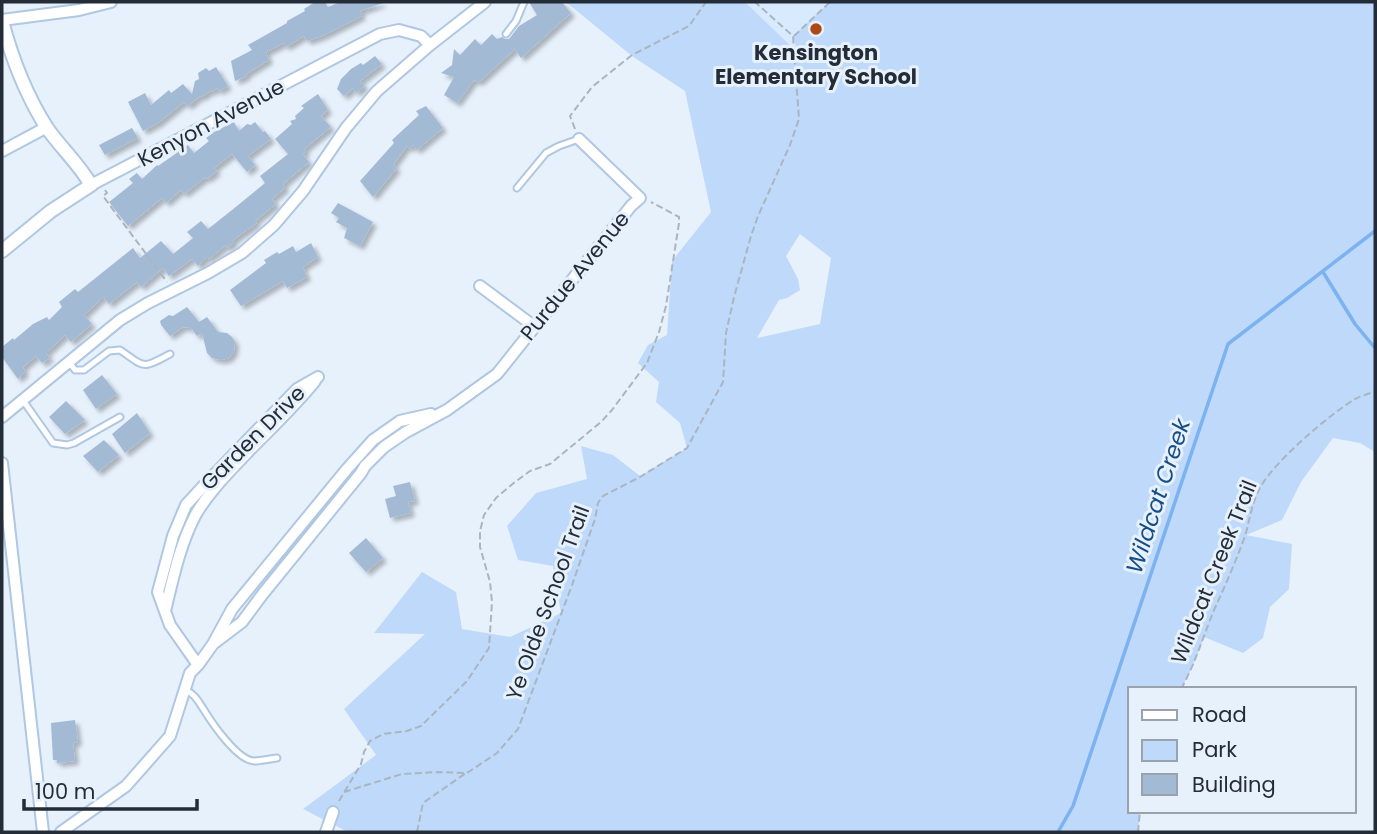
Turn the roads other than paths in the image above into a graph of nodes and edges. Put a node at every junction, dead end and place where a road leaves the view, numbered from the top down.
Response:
1 (111, 2) edge
2 (485, 2) edge
3 (524, 2) edge
4 (2, 20) edge
5 (506, 34) dead end
6 (430, 45) junction
7 (47, 127) junction
8 (579, 139) joint
9 (2, 151) edge
10 (95, 183) junction
11 (517, 188) dead end
12 (2, 251) edge
13 (480, 286) dead end
14 (534, 327) junction
15 (170, 354) dead end
16 (68, 361) junction
17 (22, 399) junction
18 (447, 410) junction
19 (2, 416) edge
20 (121, 417) dead end
21 (2, 463) edge
22 (165, 611) junction
23 (213, 644) junction
24 (198, 665) junction
25 (185, 690) junction
26 (276, 758) dead end
27 (333, 811) road end
28 (43, 832) edge
29 (61, 832) edge
30 (326, 832) edge

1 - 4 street
2 - 6 street
3 - 5 lane
4 - 7 street
6 - 10 street, Kenyon Avenue
6 - 16 street
7 - 9 street
7 - 10 street
8 - 11 lane
8 - 14 street, Purdue Avenue
10 - 12 street, Kenyon Avenue
13 - 14 street
14 - 18 street, Purdue Avenue
15 - 16 lane
16 - 17 street
17 - 19 street
17 - 20 lane
18 - 23 street, Purdue Avenue
18 - 23 street, Purdue Avenue
21 - 28 street
22 - 22 street, Garden Drive
22 - 24 street, Garden Drive
23 - 24 street, Purdue Avenue
24 - 25 street, Purdue Avenue
25 - 26 lane
25 - 29 street, Purdue Avenue
27 - 30 street

